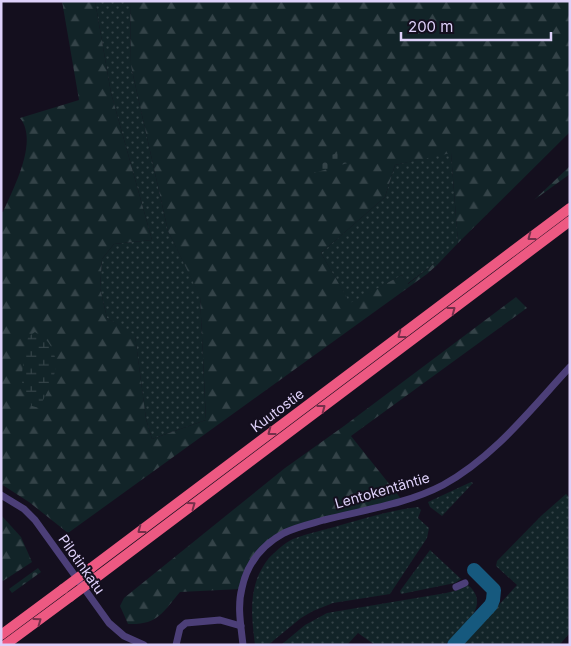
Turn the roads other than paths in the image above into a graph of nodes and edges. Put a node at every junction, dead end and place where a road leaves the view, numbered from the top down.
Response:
1 (570, 208) edge
2 (570, 221) edge
3 (570, 367) edge
4 (1, 495) edge
5 (94, 572) junction
6 (465, 583) dead end
7 (456, 586) dead end
8 (67, 593) junction
9 (241, 626) junction
10 (1, 635) edge
11 (5, 645) edge
12 (144, 645) edge
13 (176, 645) edge
14 (243, 645) edge

1 -> 5 highway, Kuutostie
5 -> 2 highway, Kuutostie
3 - 9 street, Lentokentäntie
4 - 12 street, Pilotinkatu
5 - 8 highway, Kuutostie, bridge
6 - 7 street
8 - 10 highway, Kuutostie
11 -> 8 highway, Kuutostie
9 - 13 street
9 - 14 street, Lentokentäntie

